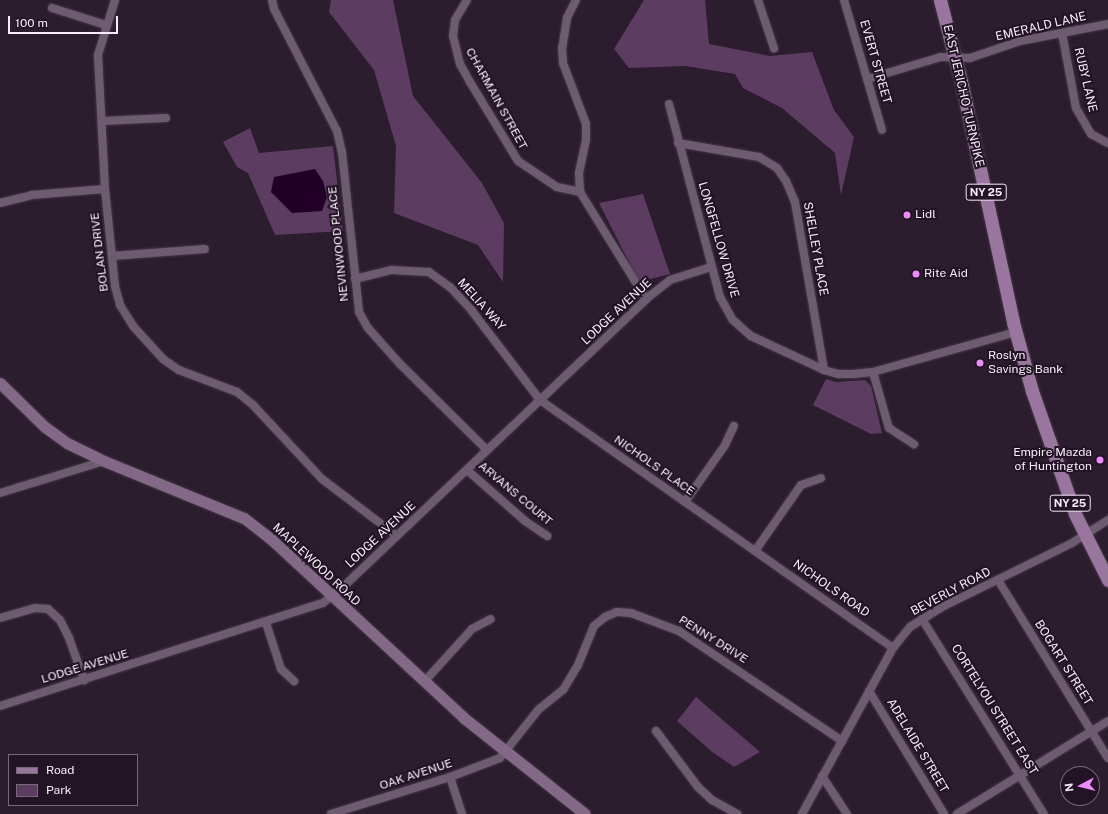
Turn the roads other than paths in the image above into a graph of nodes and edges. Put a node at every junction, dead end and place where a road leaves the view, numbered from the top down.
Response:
1 (115, 0) edge
2 (272, 0) edge
3 (466, 0) edge
4 (576, 0) edge
5 (758, 0) edge
6 (844, 0) edge
7 (940, 0) edge
8 (52, 8) dead end
9 (1108, 24) edge
10 (106, 25) junction
11 (1062, 33) junction
12 (774, 48) dead end
13 (956, 57) junction
14 (867, 79) junction
15 (668, 104) dead end
16 (166, 118) dead end
17 (102, 121) junction
18 (882, 130) dead end
19 (678, 143) junction
20 (1108, 143) edge
21 (105, 189) junction
22 (580, 192) junction
23 (0, 203) edge
24 (205, 249) dead end
25 (112, 256) junction
26 (711, 267) junction
27 (355, 279) junction
28 (646, 299) junction
29 (1016, 332) junction
30 (824, 370) junction
31 (873, 372) junction
32 (0, 383) edge
33 (540, 400) junction
34 (734, 426) dead end
35 (914, 444) dead end
36 (487, 450) junction
37 (104, 461) junction
38 (467, 470) junction
39 (821, 478) dead end
40 (0, 493) edge
41 (684, 502) junction
42 (1108, 520) edge
43 (397, 536) junction
44 (547, 536) dead end
45 (1084, 537) junction
46 (755, 551) junction
47 (998, 580) junction
48 (1108, 580) edge
49 (332, 597) junction
50 (0, 618) edge
51 (491, 619) dead end
52 (922, 619) junction
53 (266, 622) junction
54 (893, 648) junction
55 (84, 680) junction
56 (294, 681) dead end
57 (424, 682) junction
58 (869, 691) junction
59 (0, 706) edge
60 (1108, 721) edge
61 (656, 731) dead end
62 (1091, 731) junction
63 (842, 741) junction
64 (505, 752) junction
65 (1108, 758) edge
66 (1019, 774) junction
67 (822, 776) junction
68 (450, 777) junction
69 (331, 814) edge
70 (462, 814) edge
71 (584, 814) edge
72 (738, 814) edge
73 (802, 814) edge
74 (847, 814) edge
75 (944, 814) edge
76 (957, 814) edge
77 (1044, 814) edge

1 - 10 street, BOLAN DRIVE
2 - 27 street, NEVINWOOD PLACE
3 - 22 street, CHARMAIN STREET
4 - 22 street
5 - 12 street
6 - 14 street, EVERT STREET
7 - 13 main road, EAST JERICHO TURNPIKE / NY 25
8 - 10 street
9 - 11 street, EMERALD LANE
10 - 17 street, BOLAN DRIVE
11 - 13 street, EMERALD LANE
11 - 20 street, RUBY LANE
13 - 14 street, EMERALD LANE
13 - 29 main road, EAST JERICHO TURNPIKE / NY 25
14 - 18 street, EVERT STREET
15 - 19 street, LONGFELLOW DRIVE
16 - 17 street
17 - 21 street, BOLAN DRIVE
19 - 26 street, LONGFELLOW DRIVE
19 - 30 street, SHELLEY PLACE
21 - 23 street
21 - 25 street, BOLAN DRIVE
22 - 28 street
24 - 25 street
25 - 43 street, BOLAN DRIVE
26 - 28 street, LODGE AVENUE
26 - 30 street, LONGFELLOW DRIVE
27 - 33 street, MELIA WAY
27 - 36 street, NEVINWOOD PLACE
28 - 33 street, LODGE AVENUE
29 - 31 street, LONGFELLOW DRIVE
29 - 45 main road, EAST JERICHO TURNPIKE / NY 25
30 - 31 street, LONGFELLOW DRIVE
31 - 35 street
32 - 37 street, MAPLEWOOD ROAD
33 - 36 street, LODGE AVENUE
33 - 41 street, NICHOLS PLACE
34 - 41 street
36 - 38 street, LODGE AVENUE
37 - 40 street
37 - 49 street, MAPLEWOOD ROAD
38 - 43 street, LODGE AVENUE
38 - 44 street, ARVANS COURT
39 - 46 street
41 - 46 street, NICHOLS PLACE
42 - 45 street, BEVERLY ROAD
43 - 49 street, LODGE AVENUE
45 - 47 street, BEVERLY ROAD
45 - 48 main road, EAST JERICHO TURNPIKE / NY 25
46 - 54 street, NICHOLS ROAD
47 - 52 street, BEVERLY ROAD
47 - 62 street, BOGART STREET
49 - 53 street, LODGE AVENUE
49 - 57 street, MAPLEWOOD ROAD
50 - 55 street
51 - 57 street
52 - 54 street, BEVERLY ROAD
52 - 66 street, CORTELYOU STREET EAST
53 - 55 street, LODGE AVENUE
53 - 56 street
54 - 58 street, BEVERLY ROAD
55 - 59 street, LODGE AVENUE
57 - 64 street, MAPLEWOOD ROAD
58 - 63 street, BEVERLY ROAD
58 - 75 street, ADELAIDE STREET
60 - 62 street
61 - 72 street
62 - 65 street, BOGART STREET
62 - 66 street
63 - 64 street, PENNY DRIVE
63 - 67 street, BEVERLY ROAD
64 - 68 street, OAK AVENUE
64 - 71 street, MAPLEWOOD ROAD
66 - 76 street
66 - 77 street, CORTELYOU STREET EAST
67 - 73 street, BEVERLY ROAD
67 - 74 street
68 - 69 street, OAK AVENUE
68 - 70 street

